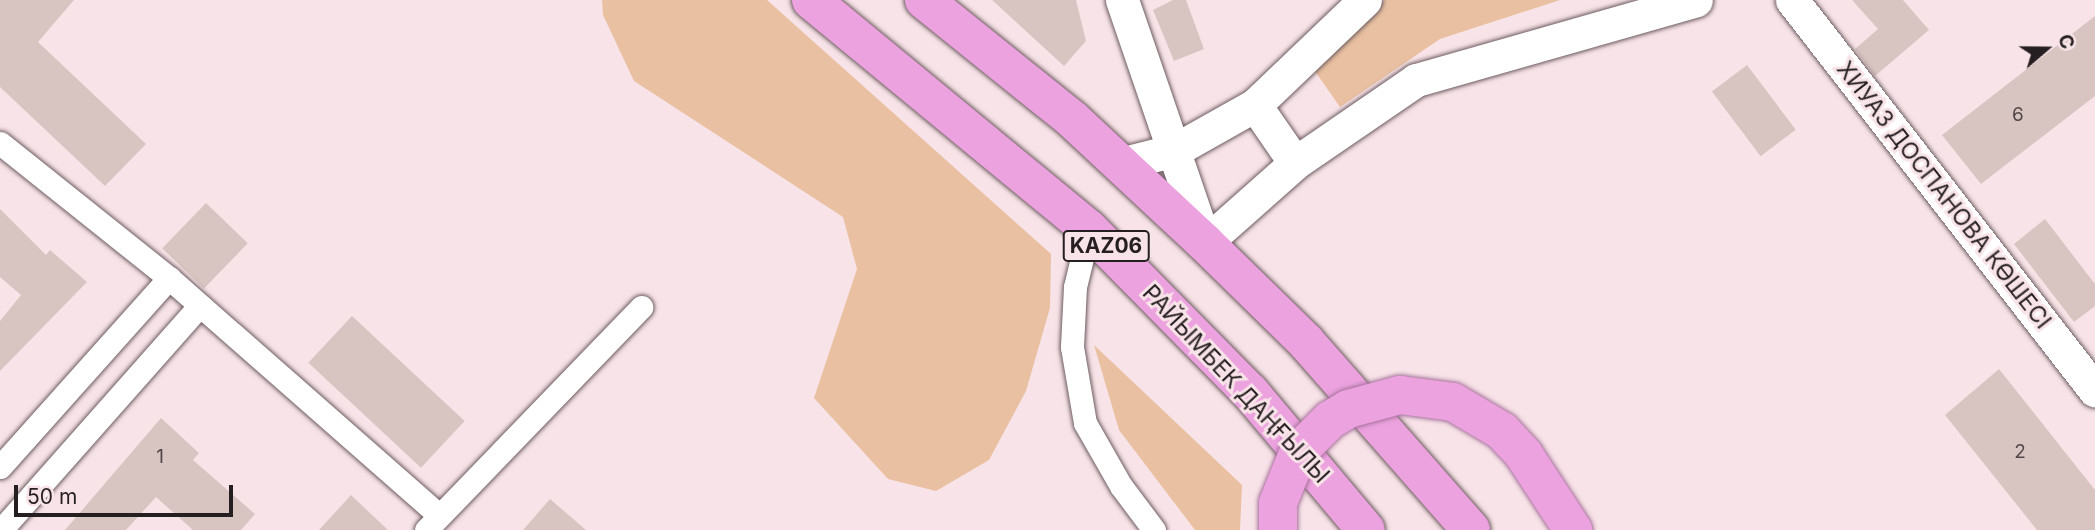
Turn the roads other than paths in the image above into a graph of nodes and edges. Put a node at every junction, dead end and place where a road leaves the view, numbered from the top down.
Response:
1 (811, 0) edge
2 (924, 0) edge
3 (1122, 0) edge
4 (1365, 0) edge
5 (1696, 0) edge
6 (1792, 0) edge
7 (1255, 105) junction
8 (0, 143) edge
9 (1175, 150) junction
10 (1295, 163) junction
11 (1120, 164) junction
12 (1089, 229) junction
13 (1205, 243) junction
14 (169, 278) junction
15 (200, 305) junction
16 (641, 307) dead end
17 (2095, 390) edge
18 (0, 467) edge
19 (432, 522) edge
20 (1, 530) edge
21 (1154, 530) edge
22 (1278, 530) edge
23 (1366, 530) edge
24 (1471, 530) edge
25 (1573, 530) edge

1 - 12 highway, РАЙЫМБЕК ДАҢҒЫЛЫ / KАZ06
2 - 11 highway, KАZ06
3 - 9 street
4 - 7 street
5 - 10 street
6 - 17 street, ХИУАЗ ДОСПАНОВА КӨШЕСІ
7 - 9 street
7 - 10 street
8 - 14 street
9 - 11 street
9 - 13 street
10 - 13 street
11 - 13 highway, KАZ06
12 - 21 street
12 - 23 highway, РАЙЫМБЕК ДАҢҒЫЛЫ / KАZ06
13 - 24 highway, KАZ06
14 - 15 street
14 - 18 street
15 - 19 street
15 - 20 street
16 - 19 street
22 - 25 highway, bridge

